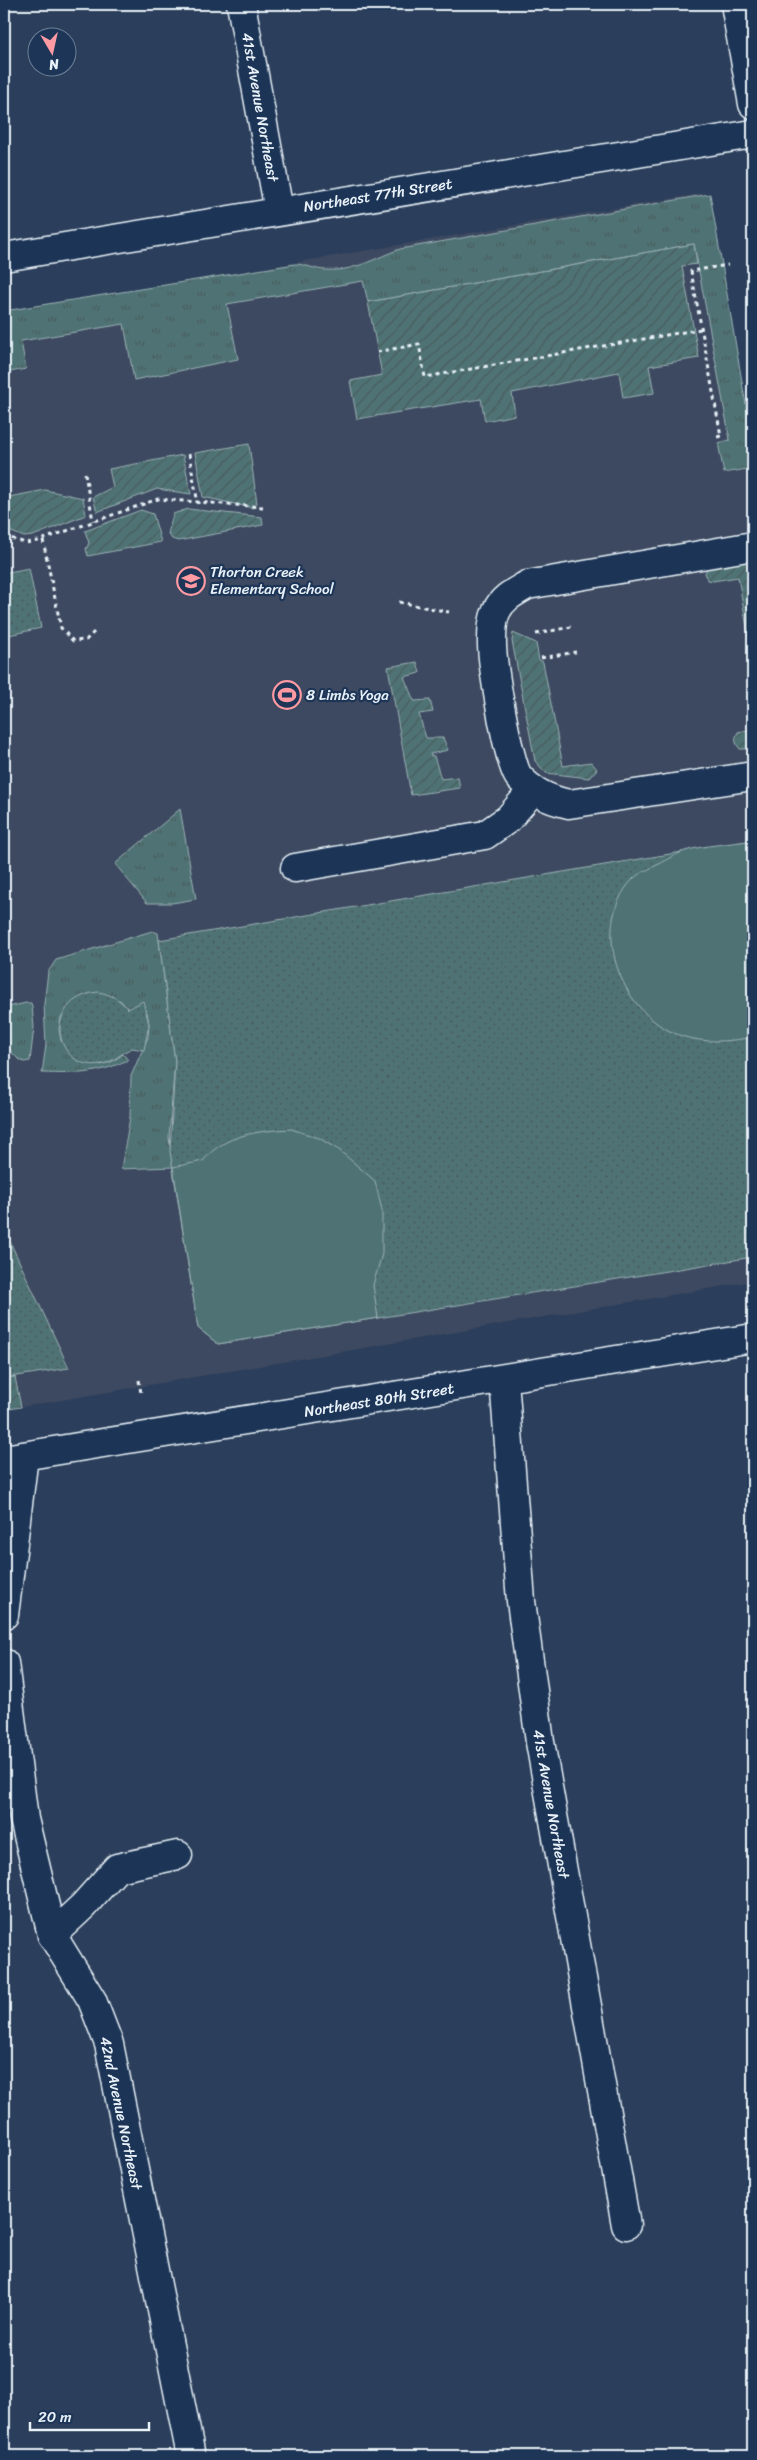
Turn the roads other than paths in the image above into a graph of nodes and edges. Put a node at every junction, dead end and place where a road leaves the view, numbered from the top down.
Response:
1 (241, 4) edge
2 (735, 4) edge
3 (753, 104) edge
4 (753, 134) edge
5 (279, 211) junction
6 (4, 257) edge
7 (753, 546) edge
8 (753, 776) edge
9 (533, 790) junction
10 (295, 868) dead end
11 (753, 1338) edge
12 (504, 1380) junction
13 (14, 1457) edge
14 (4, 1615) edge
15 (4, 1663) edge
16 (178, 1855) dead end
17 (52, 1935) junction
18 (626, 2225) dead end
19 (191, 2456) edge

1 - 5 street, 41st Avenue Northeast
2 - 3 street
4 - 5 street, Northeast 77th Street
5 - 6 street, Northeast 77th Street
7 - 9 street
8 - 9 street
9 - 10 street
11 - 12 street, Northeast 80th Street
12 - 13 street, Northeast 80th Street
12 - 18 street, 41st Avenue Northeast
13 - 14 street
15 - 17 street, 42nd Avenue Northeast
16 - 17 street
17 - 19 street, 42nd Avenue Northeast

